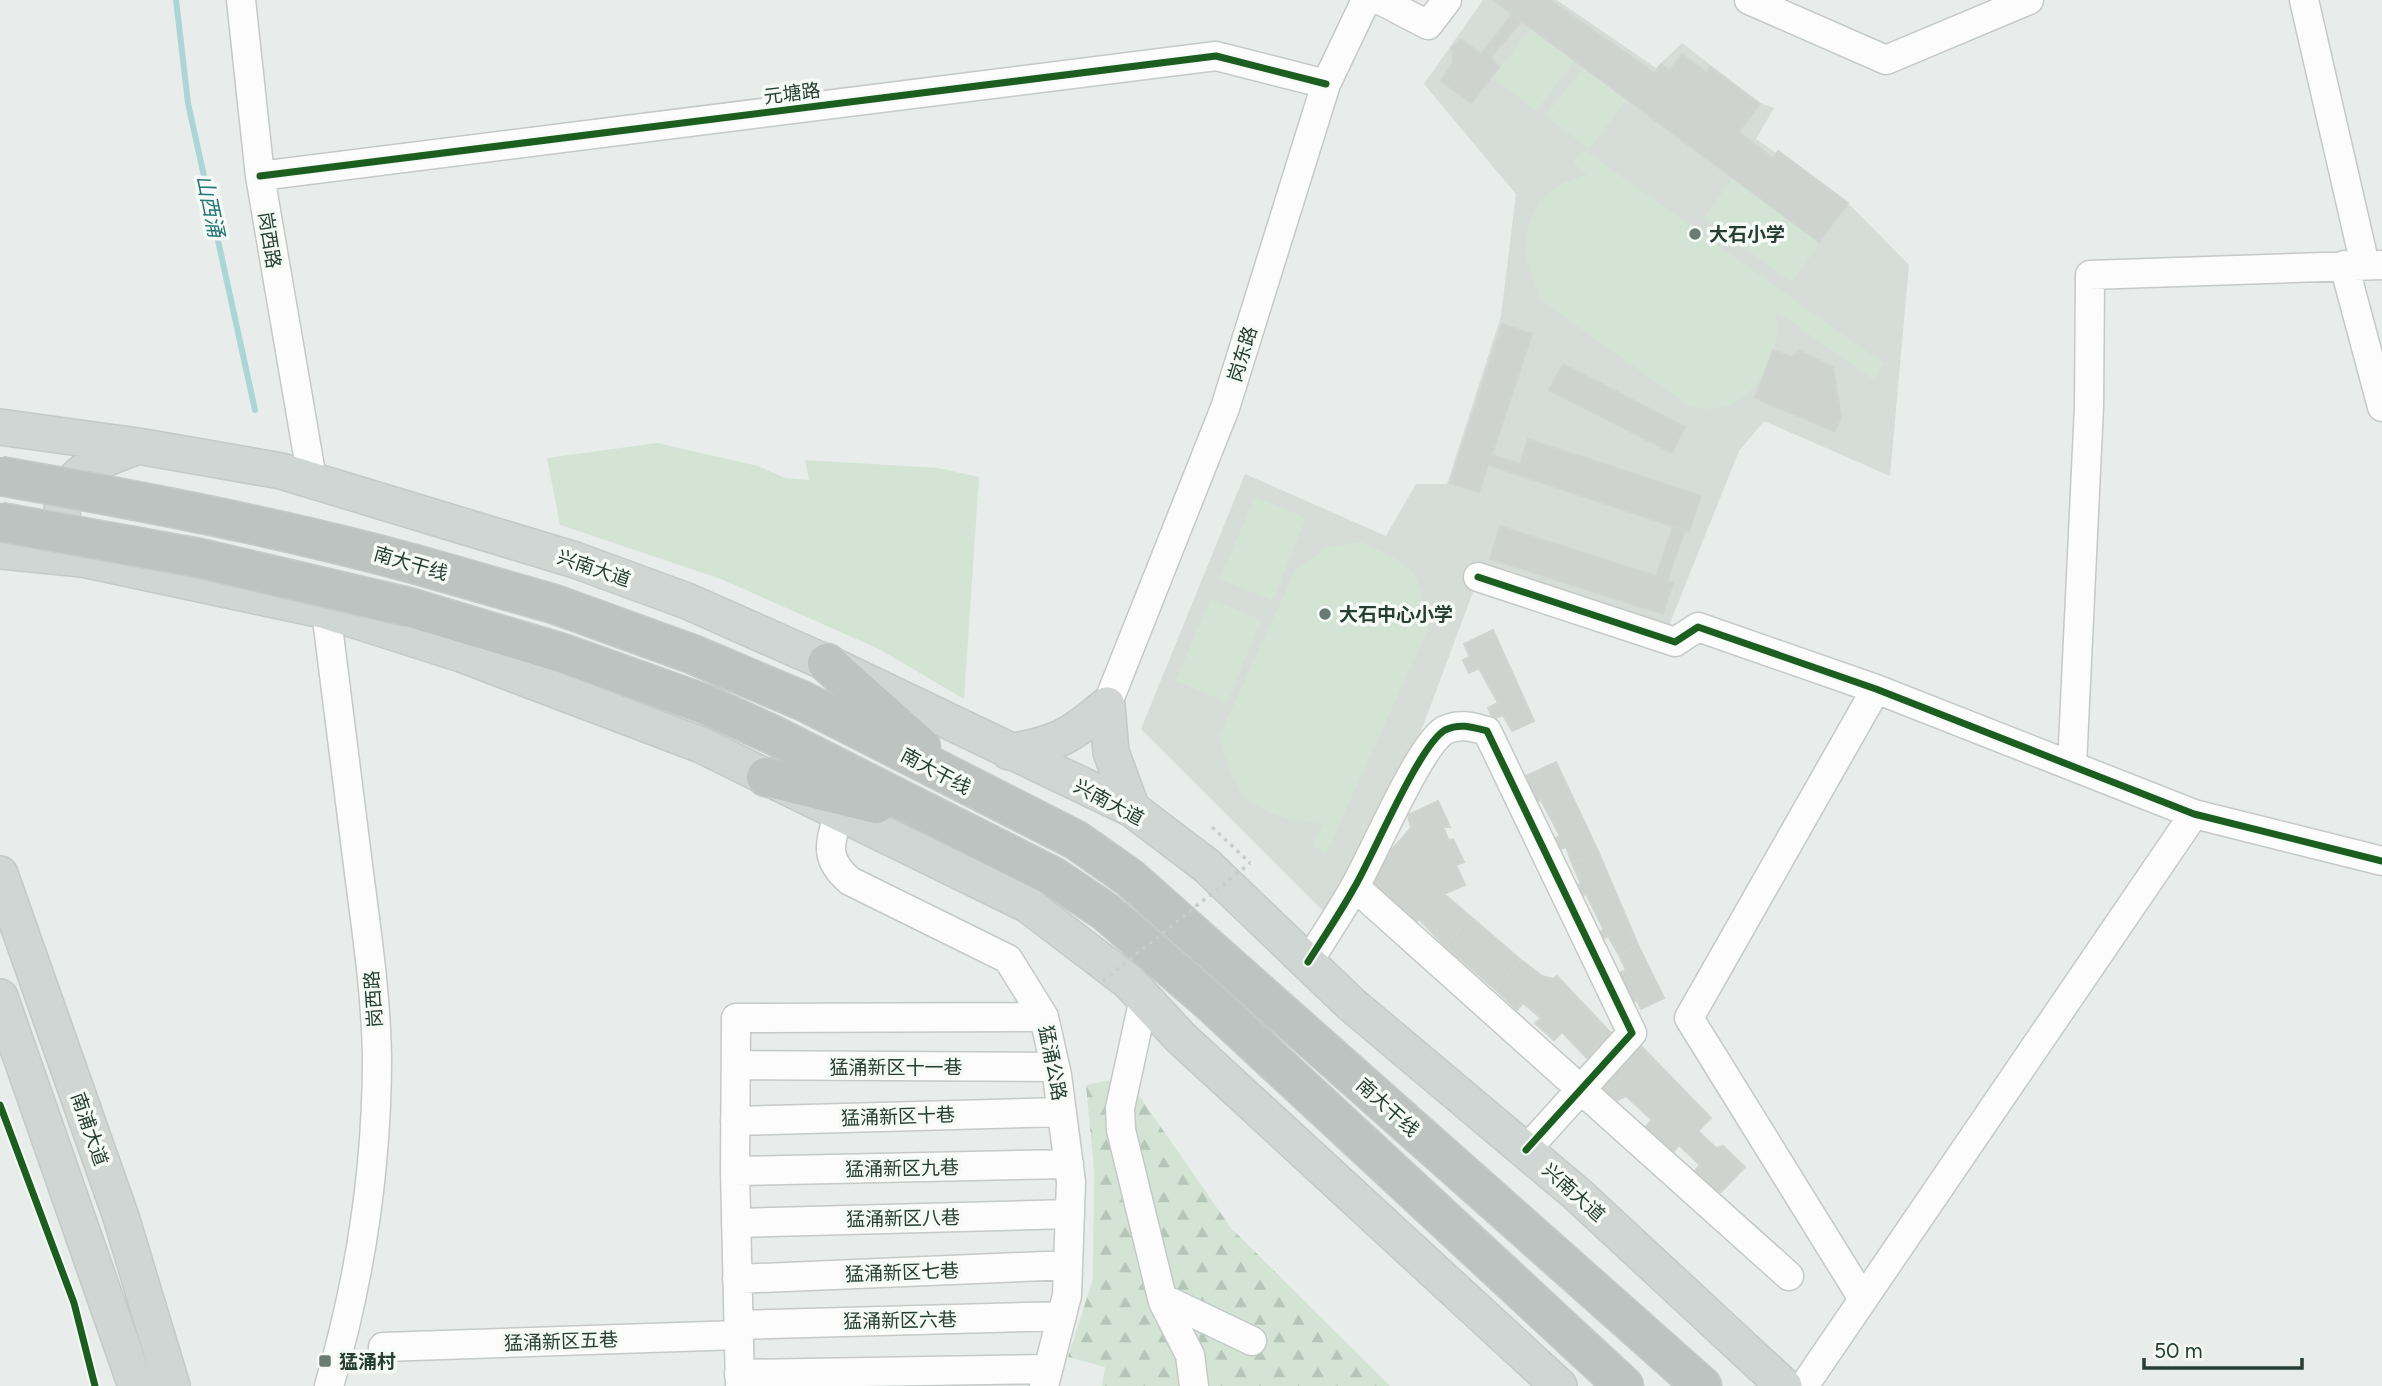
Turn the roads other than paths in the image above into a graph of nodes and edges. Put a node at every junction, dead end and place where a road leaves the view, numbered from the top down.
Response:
1 (241, 0) edge
2 (1366, 0) edge
3 (1380, 0) edge
4 (1447, 0) edge
5 (1749, 0) edge
6 (2029, 0) edge
7 (2304, 0) edge
8 (1325, 84) junction
9 (260, 176) junction
10 (2364, 265) edge
11 (2382, 407) edge
12 (0, 427) edge
13 (138, 446) junction
14 (297, 475) junction
15 (0, 476) edge
16 (0, 522) edge
17 (15, 552) edge
18 (82, 559) junction
19 (0, 571) edge
20 (1478, 577) dead end
21 (313, 608) junction
22 (827, 663) junction
23 (1876, 689) junction
24 (1107, 705) junction
25 (1009, 752) junction
26 (2072, 766) junction
27 (766, 777) junction
28 (961, 784) junction
29 (1132, 809) junction
30 (839, 812) junction
31 (2194, 814) junction
32 (944, 821) junction
33 (2382, 861) edge
34 (0, 874) edge
35 (1355, 887) junction
36 (1308, 961) junction
37 (0, 997) edge
38 (1144, 998) junction
39 (1044, 1017) junction
40 (736, 1065) junction
41 (1055, 1067) junction
42 (1581, 1088) junction
43 (1062, 1112) junction
44 (735, 1121) junction
45 (1526, 1150) junction
46 (1069, 1164) junction
47 (735, 1171) junction
48 (1070, 1214) junction
49 (736, 1223) junction
50 (1068, 1265) junction
51 (1788, 1276) dead end
52 (737, 1279) junction
53 (1163, 1298) junction
54 (1863, 1299) junction
55 (1062, 1316) junction
56 (738, 1330) junction
57 (1252, 1341) dead end
58 (383, 1347) dead end
59 (1046, 1378) edge
60 (739, 1380) edge
61 (136, 1386) edge
62 (172, 1386) edge
63 (328, 1386) edge
64 (1194, 1386) edge
65 (1559, 1386) edge
66 (1624, 1386) edge
67 (1702, 1386) edge
68 (1784, 1386) edge
69 (1804, 1386) edge

1 - 9 street, 岗西路
2 - 8 street, 岗东路
3 - 4 street
5 - 6 street
7 - 10 street
8 - 9 street, 元塘路
8 - 24 street, 岗东路
9 - 14 street, 岗西路
10 - 11 street
10 - 26 street
12 - 13 main road
13 - 14 main road, 兴南大道
13 - 18 main road
14 - 22 main road, 兴南大道
15 - 28 highway, 南大干线, bridge
16 - 32 highway, bridge
17 - 18 main road
17 - 19 main road
18 - 21 main road
20 - 23 street
21 - 27 main road
21 - 63 street, 岗西路
22 - 25 main road, 兴南大道
22 - 28 highway
23 - 26 street
23 - 54 street
24 - 25 main road
24 - 29 main road
25 - 29 main road, 兴南大道
26 - 31 street
27 - 30 main road
27 - 32 highway
28 - 67 highway, 南大干线
29 - 36 main road, 兴南大道
30 - 38 main road
30 - 39 street, 猛涌公路
31 - 33 street
31 - 54 street
32 - 66 highway
34 - 62 main road, 南浦大道
35 - 36 street
35 - 42 street
35 - 42 street
36 - 45 main road, 兴南大道
37 - 61 main road, 南浦大道
38 - 53 street
38 - 65 main road
39 - 40 street
39 - 41 street, 猛涌公路
40 - 41 street, 猛涌新区十一巷
40 - 44 street
41 - 43 street, 猛涌公路
42 - 45 street
42 - 51 street
43 - 44 street, 猛涌新区十巷
43 - 46 street, 猛涌公路
44 - 47 street
45 - 68 main road, 兴南大道
46 - 47 street, 猛涌新区九巷
46 - 48 street, 猛涌公路
47 - 49 street
48 - 49 street, 猛涌新区八巷
48 - 50 street, 猛涌公路
49 - 52 street
50 - 52 street, 猛涌新区七巷
50 - 55 street, 猛涌公路
52 - 56 street
53 - 57 street
53 - 64 street
54 - 69 street
55 - 56 street, 猛涌新区六巷
55 - 59 street, 猛涌公路
56 - 58 street, 猛涌新区五巷
56 - 60 street
59 - 60 street

